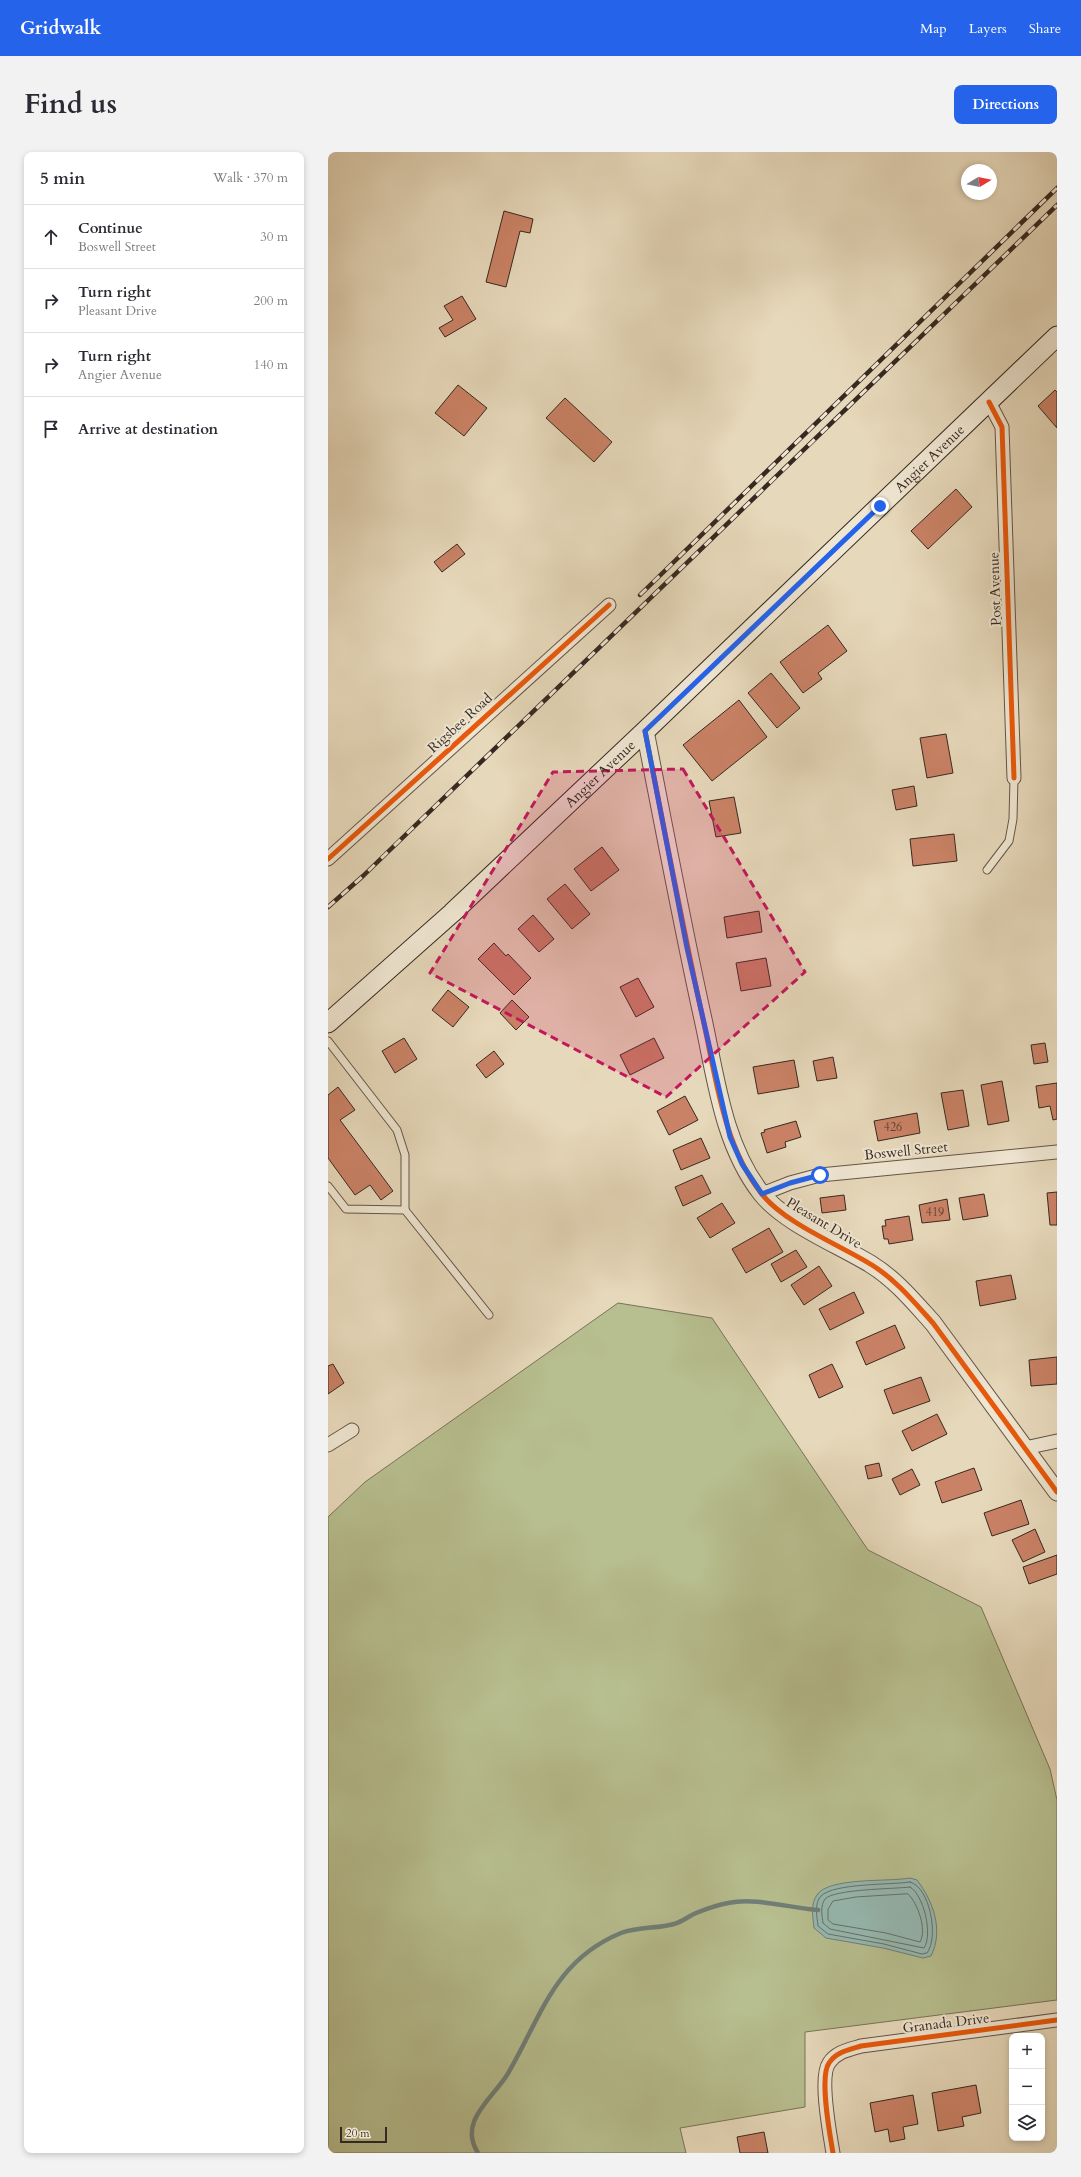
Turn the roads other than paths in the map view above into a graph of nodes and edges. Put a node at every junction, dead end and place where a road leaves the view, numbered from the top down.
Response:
1 (1057, 336) edge
2 (989, 402) junction
3 (609, 605) dead end
4 (645, 731) junction
5 (1014, 778) joint
6 (328, 859) edge
7 (987, 870) dead end
8 (328, 1023) edge
9 (328, 1041) edge
10 (1057, 1152) edge
11 (328, 1186) edge
12 (762, 1194) junction
13 (405, 1210) junction
14 (489, 1315) dead end
15 (352, 1430) dead end
16 (1057, 1441) edge
17 (328, 1445) edge
18 (1025, 1448) junction
19 (1057, 1492) edge
20 (1057, 2020) edge
21 (833, 2153) edge

1 - 2 main road, Angier Avenue
2 - 4 main road, Angier Avenue
2 - 5 street, Post Avenue
3 - 6 street, Rigsbee Road
4 - 8 main road, Angier Avenue
4 - 12 street, Pleasant Drive
5 - 7 lane
9 - 13 lane
10 - 12 street, Boswell Street
11 - 13 lane
12 - 18 street, Pleasant Drive
13 - 14 lane
15 - 17 street
16 - 18 street
18 - 19 street, Pleasant Drive
20 - 21 street, Granada Drive

